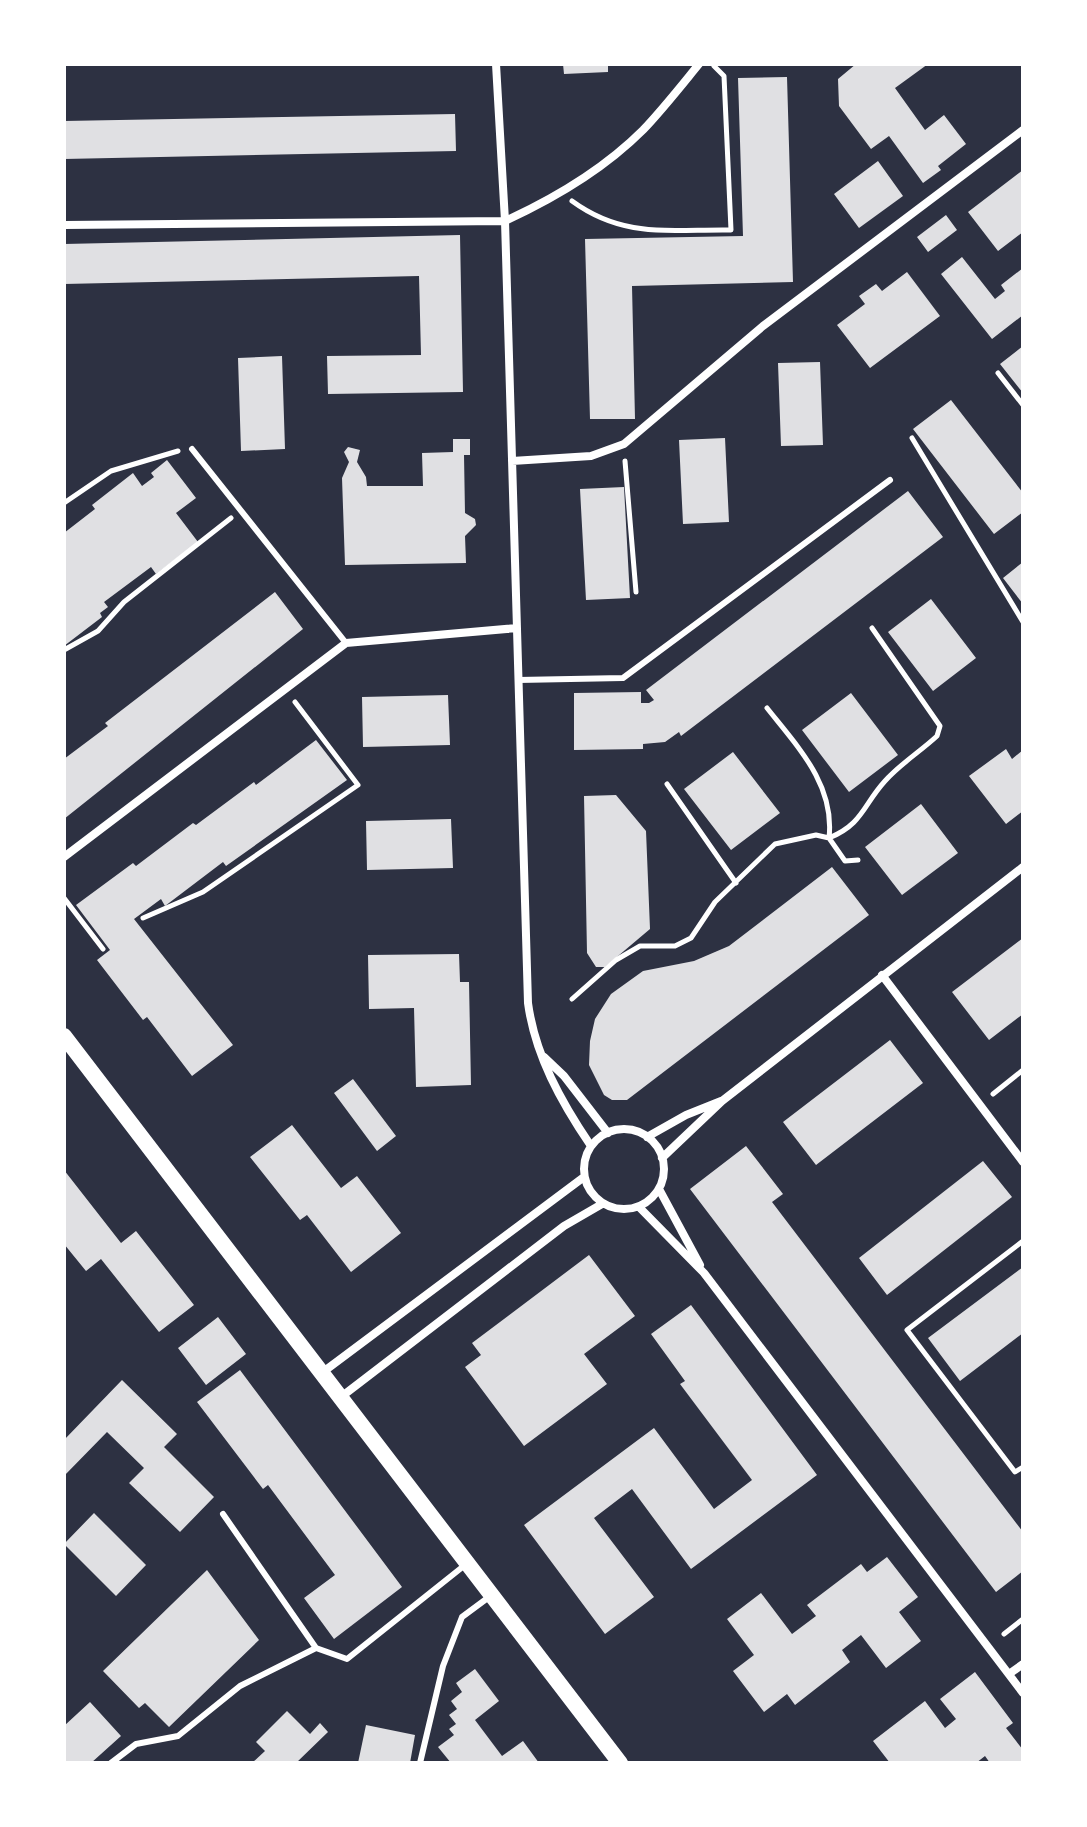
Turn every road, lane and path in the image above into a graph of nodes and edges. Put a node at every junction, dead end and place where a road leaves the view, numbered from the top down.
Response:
1 (496, 64) edge
2 (699, 64) edge
3 (711, 64) edge
4 (1023, 130) edge
5 (558, 191) junction
6 (505, 221) junction
7 (64, 225) edge
8 (998, 373) dead end
9 (1023, 405) edge
10 (912, 438) dead end
11 (624, 444) junction
12 (192, 449) joint
13 (512, 461) junction
14 (890, 480) dead end
15 (64, 503) edge
16 (241, 510) junction
17 (636, 592) dead end
18 (1023, 622) edge
19 (517, 628) junction
20 (872, 628) dead end
21 (346, 643) junction
22 (64, 650) edge
23 (518, 680) junction
24 (285, 689) junction
25 (767, 708) dead end
26 (667, 784) dead end
27 (829, 838) junction
28 (64, 857) edge
29 (858, 860) dead end
30 (1023, 867) edge
31 (736, 883) junction
32 (64, 898) edge
33 (143, 918) dead end
34 (103, 949) dead end
35 (882, 975) junction
36 (572, 999) dead end
37 (65, 1039) edge
38 (541, 1055) junction
39 (1023, 1070) edge
40 (722, 1101) junction
41 (980, 1105) junction
42 (608, 1133) junction
43 (647, 1137) junction
44 (591, 1146) junction
45 (662, 1158) junction
46 (1023, 1162) edge
47 (584, 1177) junction
48 (659, 1189) junction
49 (602, 1204) junction
50 (639, 1207) junction
51 (1023, 1241) edge
52 (704, 1273) junction
53 (323, 1372) junction
54 (341, 1397) junction
55 (1023, 1467) edge
56 (223, 1514) dead end
57 (468, 1563) junction
58 (492, 1595) junction
59 (1023, 1619) edge
60 (1004, 1634) dead end
61 (316, 1648) junction
62 (1023, 1664) edge
63 (1009, 1674) junction
64 (1023, 1693) edge
65 (111, 1763) edge
66 (420, 1763) edge
67 (620, 1763) edge

1 - 6 street
2 - 5 street
3 - 5 path
4 - 11 street
5 - 6 street
6 - 7 street
6 - 13 street
8 - 9 path
10 - 18 path
11 - 13 street
11 - 17 path
12 - 15 path
12 - 16 lane
13 - 19 street
14 - 23 lane
16 - 21 lane
16 - 22 path
19 - 21 street
19 - 23 street
20 - 27 path
21 - 24 street
23 - 38 street
24 - 28 street
24 - 33 path
25 - 27 path
26 - 31 path
27 - 29 path
27 - 31 path
30 - 35 street
31 - 36 path
32 - 34 path
35 - 40 street
35 - 41 street
37 - 53 main road
38 - 42 street
38 - 44 street
39 - 41 path
40 - 43 street
40 - 45 street
41 - 46 street
42 - 43 street
42 - 44 street
43 - 45 street
44 - 47 street
45 - 48 street
47 - 49 street
47 - 53 street
48 - 50 street
48 - 52 street
49 - 50 street
49 - 54 street
50 - 52 street
51 - 55 path
52 - 63 street
53 - 54 main road
54 - 57 main road
56 - 61 lane
57 - 58 main road
57 - 61 lane
58 - 66 lane
58 - 67 main road
59 - 60 path
61 - 65 lane
62 - 63 street
63 - 64 street

